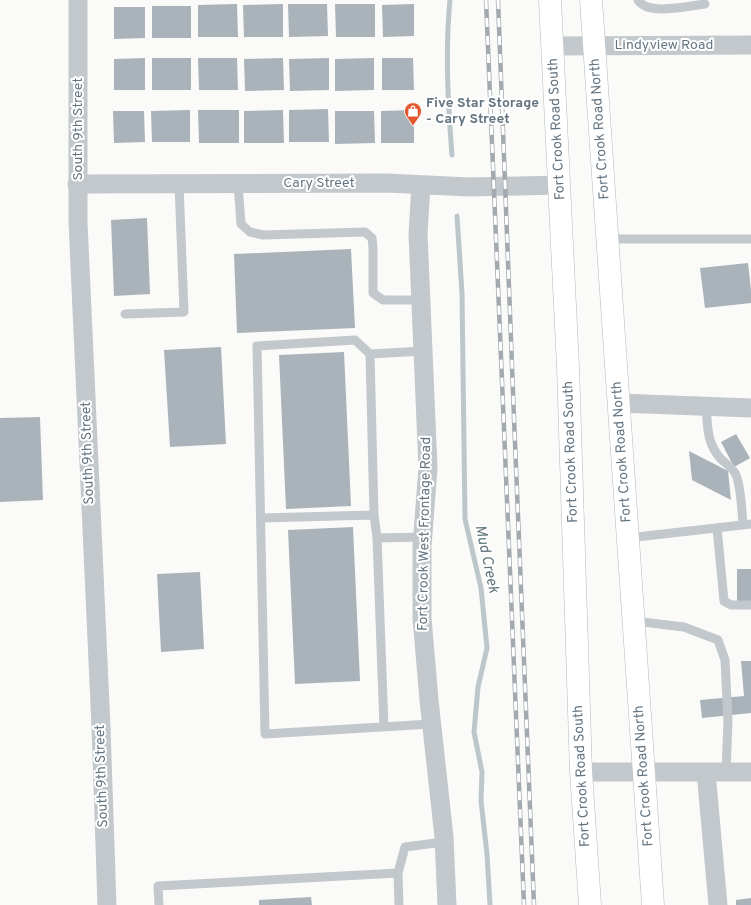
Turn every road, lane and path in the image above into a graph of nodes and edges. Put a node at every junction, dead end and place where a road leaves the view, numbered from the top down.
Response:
1 (78, 0) edge
2 (550, 0) edge
3 (591, 0) edge
4 (638, 0) edge
5 (705, 4) dead end
6 (751, 45) edge
7 (553, 46) junction
8 (594, 46) junction
9 (78, 184) junction
10 (179, 184) junction
11 (238, 184) junction
12 (421, 185) junction
13 (560, 185) junction
14 (608, 239) junction
15 (751, 239) edge
16 (421, 300) junction
17 (125, 314) dead end
18 (423, 351) junction
19 (370, 354) junction
20 (619, 403) junction
21 (706, 406) junction
22 (751, 408) edge
23 (374, 515) junction
24 (261, 518) junction
25 (747, 524) edge
26 (717, 528) junction
27 (423, 537) junction
28 (377, 538) junction
29 (628, 538) junction
30 (751, 605) edge
31 (634, 621) junction
32 (431, 724) junction
33 (384, 727) junction
34 (644, 771) junction
35 (581, 772) junction
36 (706, 772) junction
37 (726, 772) junction
38 (751, 772) edge
39 (444, 842) junction
40 (398, 874) junction
41 (107, 905) edge
42 (159, 905) edge
43 (399, 905) edge
44 (447, 905) edge
45 (590, 905) edge
46 (653, 905) edge
47 (718, 905) edge

1 - 9 street, South 9th Street
2 - 7 main road, Fort Crook Road South
3 - 8 main road, Fort Crook Road North
4 - 5 lane
6 - 8 street, Lindyview Road
7 - 8 street, Lindyview Road
7 - 13 main road, Fort Crook Road South
8 - 14 main road, Fort Crook Road North
9 - 10 street, Cary Street
9 - 41 street, South 9th Street
10 - 11 street, Cary Street
10 - 17 lane
11 - 12 street, Cary Street
11 - 16 lane
12 - 13 street, Cary Street
12 - 16 street, Fort Crook West Frontage Road
13 - 35 main road, Fort Crook Road South
14 - 15 lane
14 - 20 main road, Fort Crook Road North
16 - 18 street, Fort Crook West Frontage Road
18 - 19 lane
18 - 27 street, Fort Crook West Frontage Road
19 - 23 lane
19 - 24 lane
20 - 21 street
20 - 29 main road, Fort Crook Road North
21 - 22 street
21 - 25 lane
23 - 24 lane
23 - 28 lane
24 - 33 lane
25 - 26 lane
26 - 29 lane
26 - 30 lane
27 - 28 lane
27 - 32 street, Fort Crook West Frontage Road
28 - 33 lane
29 - 31 main road, Fort Crook Road North
31 - 34 main road, Fort Crook Road North
31 - 37 lane
32 - 33 lane
32 - 39 street, Fort Crook West Frontage Road
34 - 35 street
34 - 36 street
34 - 46 main road, Fort Crook Road North
35 - 45 main road, Fort Crook Road South
36 - 37 street
36 - 47 street
37 - 38 street
39 - 40 lane
39 - 44 street, Fort Crook West Frontage Road
40 - 42 lane
40 - 43 lane

